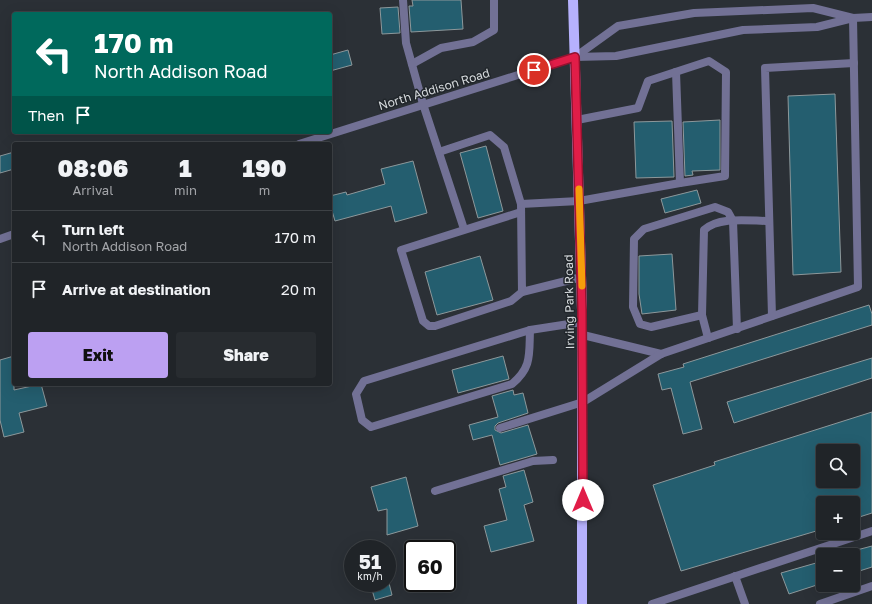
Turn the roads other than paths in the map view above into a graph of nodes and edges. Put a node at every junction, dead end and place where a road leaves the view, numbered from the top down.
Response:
1 (403, 0) edge
2 (494, 0) edge
3 (573, 0) edge
4 (872, 17) edge
5 (853, 18) junction
6 (575, 57) junction
7 (412, 64) junction
8 (854, 64) junction
9 (676, 72) junction
10 (423, 104) junction
11 (577, 120) junction
12 (332, 133) edge
13 (330, 134) edge
14 (305, 142) edge
15 (438, 152) junction
16 (680, 183) junction
17 (579, 201) junction
18 (521, 208) junction
19 (732, 221) junction
20 (769, 221) junction
21 (464, 229) junction
22 (12, 235) edge
23 (0, 239) edge
24 (582, 277) junction
25 (522, 292) junction
26 (702, 315) junction
27 (772, 316) junction
28 (582, 322) junction
29 (737, 329) junction
30 (530, 330) junction
31 (583, 335) junction
32 (708, 338) junction
33 (661, 354) junction
34 (583, 402) junction
35 (500, 428) dead end
36 (553, 460) dead end
37 (435, 491) dead end
38 (872, 531) edge
39 (735, 576) junction
40 (872, 586) edge
41 (582, 604) edge
42 (652, 604) edge
43 (745, 604) edge
44 (820, 604) edge

1 - 7 street
2 - 7 street
3 - 6 main road, Irving Park Road
4 - 5 street
5 - 6 street
5 - 6 street
5 - 8 street
6 - 10 street, North Addison Road
6 - 11 main road, Irving Park Road
7 - 10 street
8 - 20 street
8 - 27 street
9 - 11 street
9 - 16 street
9 - 16 street
10 - 12 street, North Addison Road
10 - 15 street
11 - 17 main road, Irving Park Road
13 - 14 street, North Addison Road
15 - 18 street
15 - 21 street
16 - 17 street
17 - 18 street
17 - 24 main road, Irving Park Road
18 - 21 street
18 - 25 street
19 - 20 street
19 - 26 street
19 - 26 street
19 - 29 street
20 - 27 street
21 - 25 street
22 - 23 street
24 - 25 street
24 - 28 main road, Irving Park Road
26 - 32 street
27 - 29 street
28 - 30 street
28 - 31 main road, Irving Park Road
29 - 32 street
30 - 30 street
31 - 33 street
31 - 34 main road, Irving Park Road
32 - 33 street
33 - 34 street
34 - 35 street
34 - 41 main road, Irving Park Road
36 - 37 street
38 - 39 street
39 - 42 street
39 - 43 street
40 - 44 street

